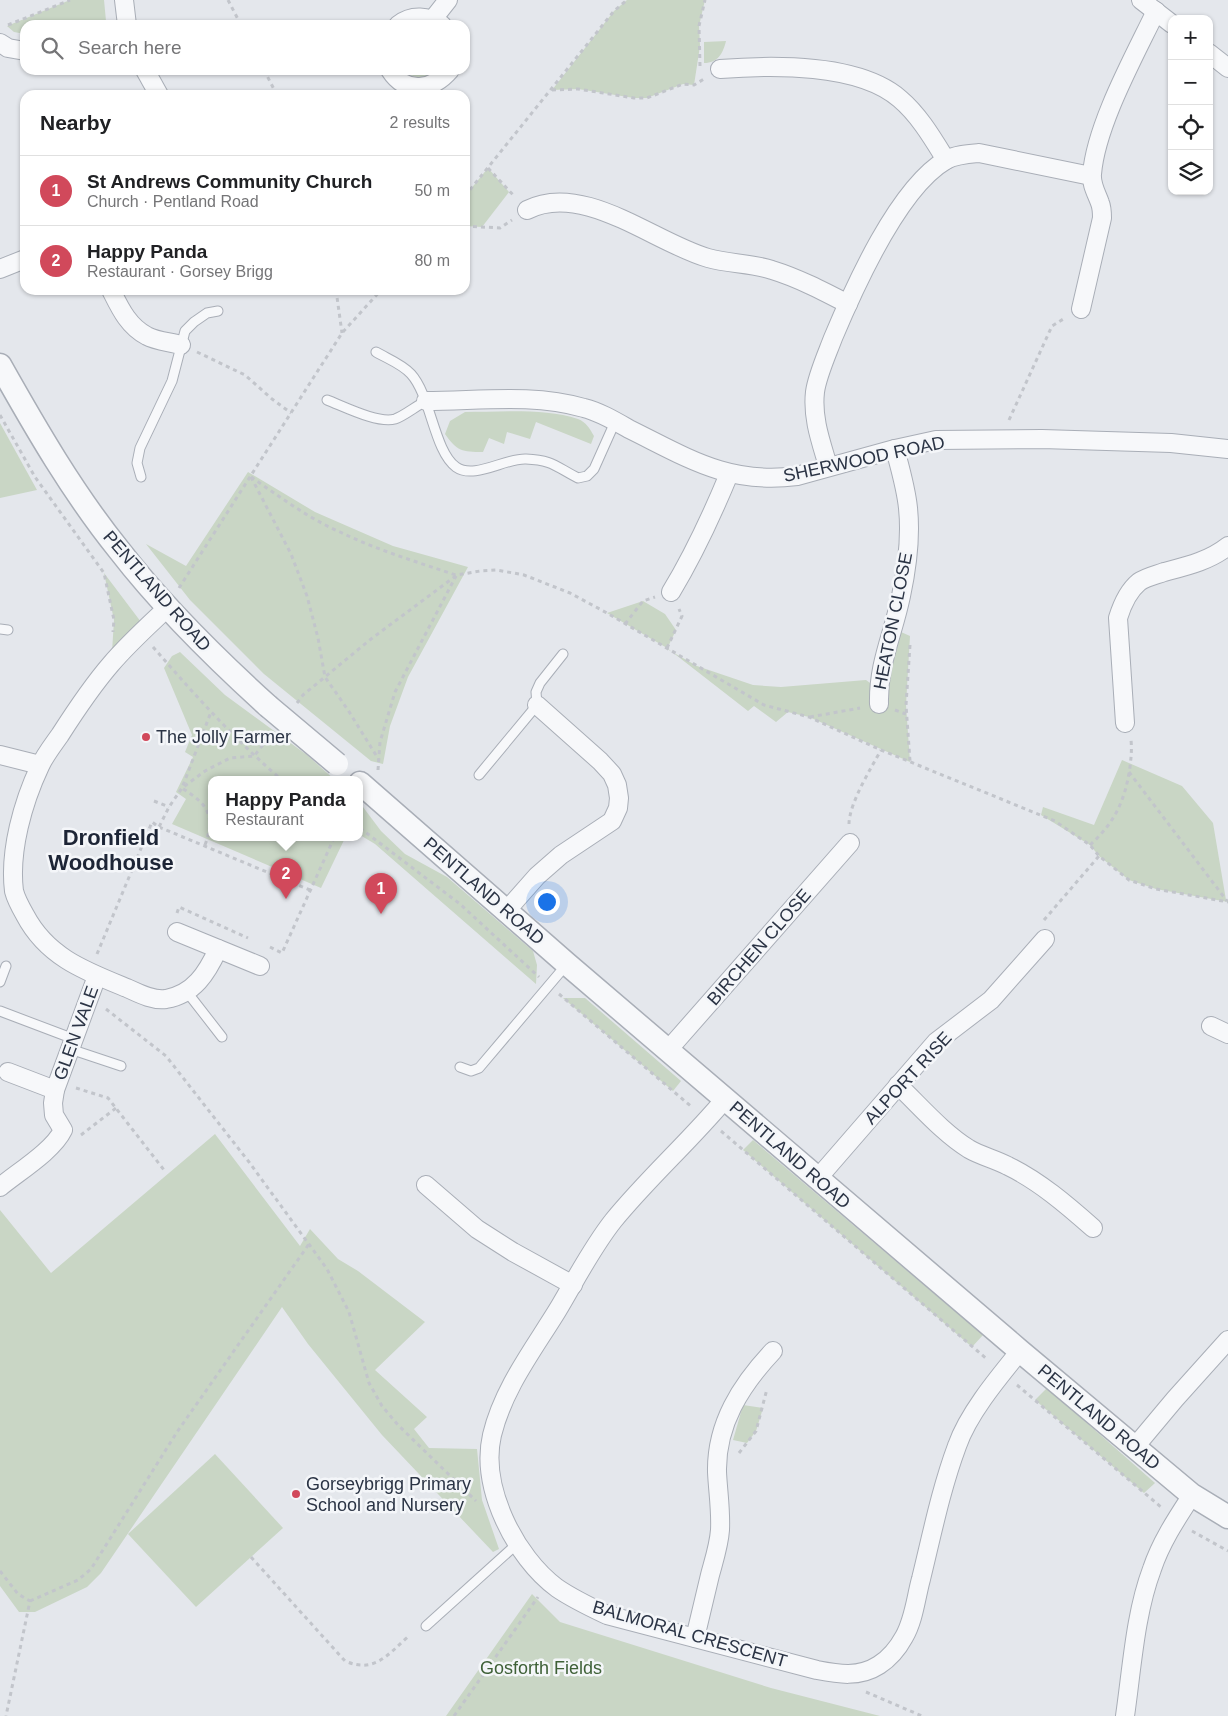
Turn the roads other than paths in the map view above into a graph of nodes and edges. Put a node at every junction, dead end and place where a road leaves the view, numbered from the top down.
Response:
1 (124, 0) edge
2 (448, 0) edge
3 (1141, 0) edge
4 (1156, 12) junction
5 (127, 20) edge
6 (407, 20) edge
7 (432, 20) edge
8 (439, 20) edge
9 (1168, 21) edge
10 (0, 43) edge
11 (20, 50) edge
12 (1213, 56) edge
13 (1228, 68) edge
14 (720, 69) road end
15 (148, 75) edge
16 (394, 75) edge
17 (446, 75) edge
18 (156, 90) edge
19 (408, 90) edge
20 (946, 160) junction
21 (1092, 176) junction
22 (528, 210) road end
23 (20, 261) edge
24 (0, 269) edge
25 (114, 295) edge
26 (848, 304) junction
27 (1081, 309) road end
28 (218, 311) dead end
29 (181, 345) junction
30 (376, 352) dead end
31 (0, 365) edge
32 (327, 400) dead end
33 (426, 401) junction
34 (616, 422) junction
35 (895, 448) junction
36 (1228, 449) edge
37 (828, 466) junction
38 (729, 474) junction
39 (141, 477) dead end
40 (1228, 546) edge
41 (671, 592) road end
42 (167, 608) junction
43 (563, 654) dead end
44 (878, 704) road end
45 (537, 705) junction
46 (1125, 723) road end
47 (0, 755) edge
48 (40, 765) junction
49 (479, 775) dead end
50 (351, 776) edge
51 (368, 790) edge
52 (850, 843) road end
53 (507, 910) junction
54 (176, 924) road end
55 (1045, 939) road end
56 (218, 949) junction
57 (567, 964) junction
58 (6, 966) dead end
59 (260, 966) dead end
60 (93, 975) junction
61 (0, 982) edge
62 (187, 992) junction
63 (0, 1011) edge
64 (1211, 1026) dead end
65 (1228, 1034) edge
66 (222, 1037) dead end
67 (72, 1044) junction
68 (668, 1050) junction
69 (121, 1066) dead end
70 (460, 1067) dead end
71 (8, 1072) dead end
72 (56, 1086) junction
73 (898, 1086) junction
74 (726, 1099) junction
75 (818, 1178) junction
76 (426, 1185) dead end
77 (0, 1187) edge
78 (1093, 1228) dead end
79 (573, 1285) junction
80 (1227, 1342) edge
81 (773, 1351) road end
82 (1020, 1351) junction
83 (1134, 1448) junction
84 (1192, 1495) junction
85 (1228, 1518) edge
86 (518, 1544) junction
87 (426, 1626) dead end
88 (695, 1638) junction
89 (1125, 1716) edge

1 - 5 street
2 - 8 street
3 - 4 street
4 - 9 street
4 - 21 street
6 - 7 street
10 - 11 street
12 - 13 street
14 - 20 street
15 - 18 street
16 - 19 street
17 - 19 street
20 - 21 street
20 - 26 street
21 - 27 street
22 - 26 street
23 - 24 street
25 - 29 street
26 - 37 street
28 - 29 lane
29 - 39 lane
30 - 33 lane
31 - 42 street, PENTLAND ROAD
32 - 33 lane
33 - 34 street, SHERWOOD ROAD
33 - 34 lane
34 - 38 street, SHERWOOD ROAD
35 - 36 street, SHERWOOD ROAD
35 - 37 street, SHERWOOD ROAD
35 - 44 street, HEATON CLOSE
37 - 38 street, SHERWOOD ROAD
38 - 41 street
40 - 46 street
42 - 48 street
42 - 50 street, PENTLAND ROAD, bridge
43 - 45 lane
45 - 49 lane
45 - 53 street
47 - 48 street
48 - 60 street
51 - 53 street, PENTLAND ROAD
52 - 68 street, BIRCHEN CLOSE
53 - 57 street, PENTLAND ROAD
54 - 56 street
55 - 73 street, ALPORT RISE
56 - 59 street
56 - 62 street
57 - 68 street, PENTLAND ROAD
57 - 70 lane
58 - 61 lane
60 - 62 street
60 - 67 street, GLEN VALE
62 - 66 lane
63 - 67 lane
64 - 65 street
67 - 69 lane
67 - 72 street, GLEN VALE
68 - 74 street, PENTLAND ROAD
71 - 72 street, GLEN VALE
72 - 77 street, GLEN VALE
73 - 75 street, ALPORT RISE
73 - 78 street
74 - 75 street, PENTLAND ROAD
74 - 79 street, BALMORAL CRESCENT
75 - 82 street, PENTLAND ROAD
76 - 79 street
79 - 86 street, BALMORAL CRESCENT
80 - 83 street
81 - 88 street
82 - 83 street, PENTLAND ROAD
82 - 88 street, BALMORAL CRESCENT
83 - 84 street, PENTLAND ROAD
84 - 85 street, PENTLAND ROAD
84 - 89 street
86 - 87 lane
86 - 88 street, BALMORAL CRESCENT

